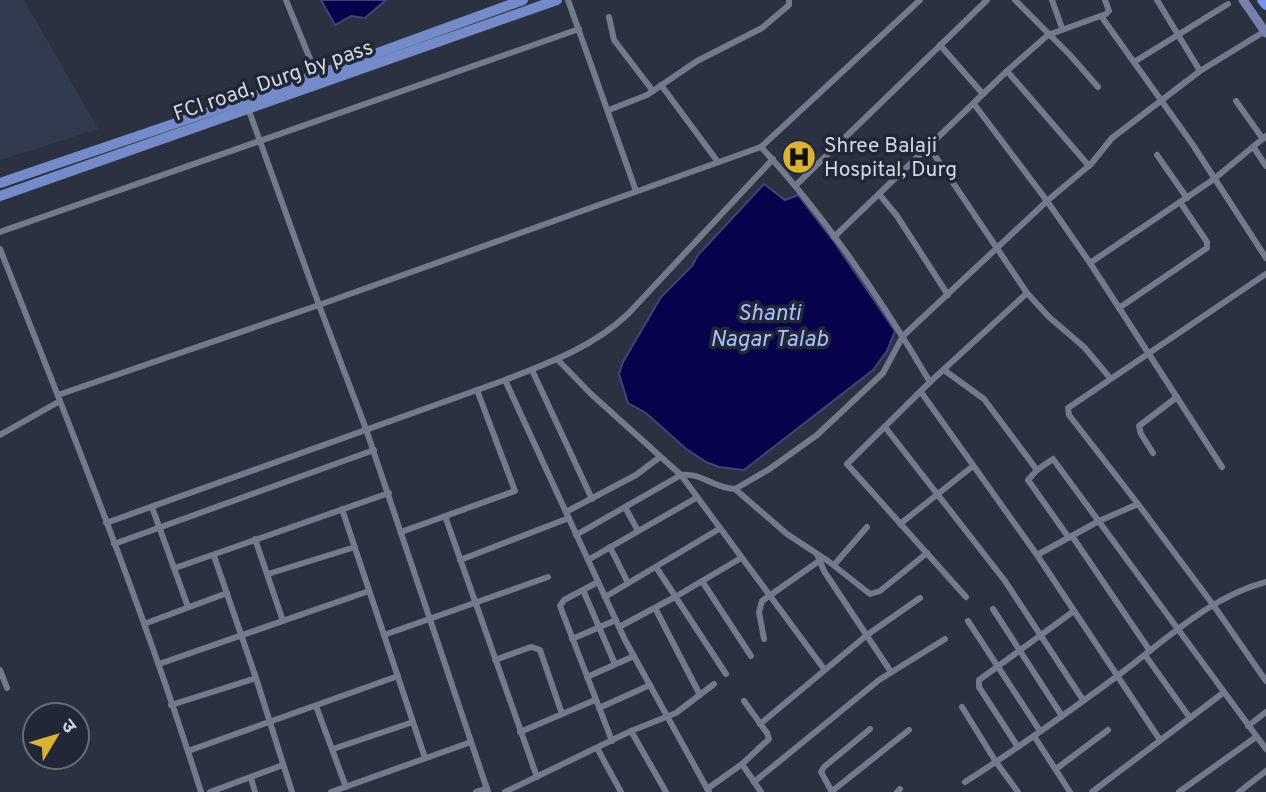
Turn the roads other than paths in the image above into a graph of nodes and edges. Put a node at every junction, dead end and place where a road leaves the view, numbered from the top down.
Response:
1 (286, 0) edge
2 (523, 0) edge
3 (557, 0) edge
4 (568, 0) edge
5 (789, 0) edge
6 (920, 0) edge
7 (987, 0) edge
8 (1015, 0) edge
9 (1052, 0) edge
10 (1105, 0) edge
11 (1157, 0) edge
12 (1243, 0) edge
13 (1262, 0) edge
14 (1228, 4) dead end
15 (1266, 5) edge
16 (1101, 16) junction
17 (609, 17) dead end
18 (1062, 28) junction
19 (579, 29) junction
20 (1266, 32) edge
21 (1178, 34) junction
22 (1048, 35) junction
23 (940, 45) junction
24 (1134, 62) junction
25 (1007, 71) junction
26 (1200, 71) junction
27 (319, 79) junction
28 (661, 85) junction
29 (1098, 87) dead end
30 (653, 91) junction
31 (983, 94) junction
32 (246, 99) junction
33 (1160, 99) junction
34 (1236, 100) dead end
35 (974, 104) junction
36 (249, 110) junction
37 (609, 110) junction
38 (1265, 138) edge
39 (259, 141) junction
40 (761, 147) junction
41 (929, 147) junction
42 (1254, 148) junction
43 (1157, 155) dead end
44 (773, 159) junction
45 (718, 162) junction
46 (1089, 166) junction
47 (1266, 166) edge
48 (1214, 179) junction
49 (0, 183) edge
50 (796, 185) junction
51 (636, 191) junction
52 (879, 194) junction
53 (0, 196) edge
54 (1183, 200) junction
55 (1047, 201) junction
56 (0, 232) edge
57 (834, 237) junction
58 (996, 248) junction
59 (0, 249) edge
60 (1266, 257) edge
61 (1090, 263) junction
62 (1266, 274) edge
63 (1027, 293) junction
64 (948, 295) junction
65 (318, 305) junction
66 (1119, 308) junction
67 (903, 337) junction
68 (1148, 353) junction
69 (558, 360) junction
70 (532, 370) junction
71 (944, 370) junction
72 (1110, 378) junction
73 (505, 380) junction
74 (930, 382) junction
75 (477, 390) junction
76 (921, 392) junction
77 (1177, 397) junction
78 (59, 398) junction
79 (886, 428) junction
80 (366, 429) junction
81 (0, 435) edge
82 (374, 450) junction
83 (1153, 453) dead end
84 (660, 457) junction
85 (973, 466) junction
86 (1222, 467) dead end
87 (1037, 470) junction
88 (681, 475) junction
89 (735, 489) junction
90 (388, 492) junction
91 (937, 494) junction
92 (696, 498) junction
93 (592, 499) junction
94 (1138, 504) junction
95 (152, 506) junction
96 (625, 507) junction
97 (342, 509) junction
98 (445, 516) junction
99 (568, 516) junction
100 (1099, 521) junction
101 (106, 523) junction
102 (900, 524) junction
103 (159, 527) junction
104 (867, 527) dead end
105 (719, 530) junction
106 (638, 531) junction
107 (401, 532) junction
108 (576, 534) junction
109 (1070, 537) junction
110 (255, 539) junction
111 (114, 544) junction
112 (355, 547) junction
113 (610, 547) junction
114 (927, 553) junction
115 (1037, 555) junction
116 (214, 556) junction
117 (818, 557) junction
118 (741, 558) junction
119 (460, 560) junction
120 (588, 560) junction
121 (834, 565) junction
122 (656, 567) junction
123 (175, 568) junction
124 (268, 574) junction
125 (548, 577) dead end
126 (702, 581) junction
127 (598, 582) junction
128 (1266, 582) edge
129 (628, 583) junction
130 (583, 590) junction
131 (369, 592) junction
132 (227, 593) junction
133 (771, 595) junction
134 (605, 597) junction
135 (675, 597) junction
136 (966, 597) dead end
137 (920, 598) dead end
138 (476, 604) junction
139 (1214, 606) junction
140 (188, 607) junction
141 (655, 608) junction
142 (993, 609) dead end
143 (1074, 611) junction
144 (430, 620) junction
145 (283, 621) junction
146 (968, 621) dead end
147 (617, 623) junction
148 (144, 624) junction
149 (599, 627) junction
150 (1178, 630) junction
151 (384, 635) junction
152 (867, 635) junction
153 (1040, 635) junction
154 (241, 636) junction
155 (572, 639) junction
156 (764, 639) dead end
157 (945, 639) dead end
158 (1020, 650) junction
159 (1147, 653) junction
160 (634, 656) junction
161 (751, 656) dead end
162 (495, 660) junction
163 (159, 664) junction
164 (615, 664) junction
165 (997, 666) junction
166 (824, 669) junction
167 (0, 670) edge
168 (891, 672) junction
169 (726, 674) dead end
170 (398, 676) junction
171 (1117, 676) junction
172 (587, 677) junction
173 (256, 678) junction
174 (1266, 681) edge
175 (715, 684) dead end
176 (650, 685) junction
177 (7, 688) dead end
178 (1223, 693) junction
179 (700, 695) junction
180 (595, 700) junction
181 (744, 701) dead end
182 (1083, 701) junction
183 (171, 705) junction
184 (316, 706) junction
185 (962, 707) dead end
186 (598, 708) junction
187 (1266, 712) edge
188 (562, 715) junction
189 (1062, 716) junction
190 (667, 718) junction
191 (1190, 718) junction
192 (269, 722) junction
193 (413, 722) junction
194 (760, 724) junction
195 (1248, 726) junction
196 (870, 729) dead end
197 (909, 730) dead end
198 (1108, 730) dead end
199 (631, 731) junction
200 (520, 732) junction
201 (1037, 734) junction
202 (1256, 737) junction
203 (1160, 740) junction
204 (612, 741) junction
205 (471, 742) junction
206 (1018, 747) junction
207 (597, 748) junction
208 (333, 749) junction
209 (1266, 749) edge
210 (188, 751) junction
211 (425, 758) junction
212 (996, 762) junction
213 (742, 764) junction
214 (283, 765) junction
215 (1056, 769) junction
216 (1266, 771) edge
217 (537, 777) junction
218 (251, 778) junction
219 (754, 782) junction
220 (965, 782) dead end
221 (346, 787) junction
222 (488, 790) edge
223 (708, 791) edge
224 (201, 792) edge
225 (210, 792) edge
226 (255, 792) edge
227 (292, 792) edge
228 (331, 792) edge
229 (476, 792) edge
230 (505, 792) edge
231 (621, 792) edge
232 (666, 792) edge
233 (761, 792) edge
234 (831, 792) edge
235 (1018, 792) edge
236 (1070, 792) edge
237 (1093, 792) edge
238 (1179, 792) edge
239 (1239, 792) edge

1 - 27 street
2 - 27 main road, FCI road, Durg by pass
3 - 27 main road, FCI road, Durg by pass
4 - 19 street
5 - 28 street
6 - 40 street
7 - 23 street
8 - 22 street
9 - 18 street
10 - 16 street
11 - 21 street
12 - 20 street
13 - 15 highway
14 - 21 street
16 - 18 street
16 - 24 street
17 - 30 street
18 - 22 street
19 - 37 street
19 - 39 street
20 - 26 street
21 - 24 street
21 - 26 street
22 - 25 street
22 - 29 street
23 - 31 street
23 - 50 street
24 - 33 street
25 - 31 street
25 - 46 street
26 - 33 street
27 - 32 main road, FCI road, Durg by pass
27 - 36 main road, FCI road, Durg by pass
28 - 30 street
28 - 45 street
30 - 37 street
31 - 35 street
32 - 36 street
32 - 49 main road, FCI road, Durg by pass
33 - 46 street
33 - 48 street
34 - 38 street
35 - 41 street
35 - 55 street
36 - 39 street
36 - 53 main road, FCI road, Durg by pass
37 - 51 street
38 - 42 street
39 - 56 street
39 - 65 street
40 - 44 street
40 - 45 street
41 - 52 street
41 - 58 street
42 - 47 street
42 - 48 street
43 - 54 street
44 - 50 street
44 - 69 street
45 - 51 street
46 - 55 street
48 - 54 street
48 - 60 street
50 - 57 street
51 - 65 street
52 - 57 street
52 - 64 street
54 - 61 street
54 - 66 street
55 - 58 street
55 - 61 street
57 - 67 street
58 - 63 street
58 - 64 street
59 - 78 street
61 - 66 street
62 - 68 street
63 - 71 street
63 - 72 street
64 - 67 street
65 - 78 street
65 - 80 street
66 - 68 street
67 - 74 street
67 - 89 street
68 - 72 street
68 - 77 street
69 - 70 street
69 - 84 street
70 - 73 street
70 - 93 street
71 - 74 street
71 - 87 street
72 - 94 street
73 - 75 street
73 - 99 street
74 - 76 street
75 - 80 street
75 - 98 street
76 - 79 street
76 - 85 street
77 - 83 street
77 - 86 street
78 - 81 street
78 - 101 street
79 - 91 street
79 - 102 street
80 - 82 street
80 - 95 street
82 - 90 street
82 - 103 street
84 - 88 street
84 - 93 street
85 - 91 street
85 - 115 street
87 - 100 street
87 - 109 street
88 - 89 street
88 - 92 street
88 - 96 street
89 - 117 street
90 - 97 street
90 - 107 street
91 - 102 street
91 - 153 street
92 - 105 street
92 - 106 street
93 - 99 street
94 - 100 street
94 - 139 street
95 - 101 street
95 - 103 street
96 - 106 street
96 - 108 street
97 - 110 street
97 - 112 street
98 - 107 street
98 - 119 street
99 - 108 street
99 - 119 street
100 - 109 street
100 - 150 street
101 - 111 street
102 - 114 street
103 - 111 street
103 - 123 street
104 - 121 street
105 - 118 street
105 - 122 street
106 - 113 street
107 - 144 street
108 - 120 street
109 - 115 street
109 - 159 street
110 - 116 street
110 - 124 street
111 - 148 street
112 - 124 street
112 - 131 street
113 - 120 street
113 - 129 street
114 - 121 street
114 - 136 street
115 - 143 street
116 - 123 street
116 - 132 street
117 - 121 street
117 - 133 street
117 - 152 street
118 - 126 street
118 - 133 street
119 - 138 street
120 - 127 street
122 - 129 street
122 - 135 street
123 - 140 street
124 - 145 street
125 - 138 street
126 - 135 street
126 - 161 street
127 - 130 street
127 - 134 street
128 - 139 street
129 - 134 street
130 - 149 street
130 - 155 street
131 - 145 street
131 - 151 street
132 - 140 street
132 - 154 street
133 - 156 street
133 - 166 street
134 - 147 street
135 - 141 street
135 - 169 street
137 - 152 street
138 - 144 street
138 - 162 street
139 - 150 street
139 - 174 street
140 - 148 street
141 - 147 street
141 - 179 street
142 - 158 street
143 - 153 street
143 - 171 street
144 - 151 street
144 - 205 street
145 - 154 street
146 - 165 street
147 - 149 street
147 - 160 street
148 - 163 street
149 - 155 street
149 - 164 street
150 - 159 street
150 - 178 street
151 - 170 street
152 - 166 street
152 - 168 street
153 - 158 street
153 - 182 street
154 - 163 street
154 - 173 street
155 - 172 street
157 - 168 street
158 - 165 street
158 - 189 street
159 - 171 street
159 - 191 street
160 - 164 street
160 - 176 street
162 - 188 street
162 - 200 street
163 - 183 street
164 - 172 street
165 - 201 street
165 - 206 street
166 - 194 street
167 - 177 street
168 - 219 street
170 - 184 street
170 - 193 street
171 - 182 street
171 - 203 street
172 - 180 street
173 - 183 street
173 - 192 street
175 - 179 street
176 - 186 street
176 - 190 street
178 - 191 street
178 - 195 street
179 - 190 street
180 - 186 street
180 - 188 street
181 - 194 street
182 - 189 street
183 - 210 street
184 - 192 street
184 - 208 street
185 - 212 street
186 - 204 street
187 - 195 street
188 - 200 street
189 - 201 street
190 - 199 street
190 - 223 street
191 - 203 street
192 - 210 street
192 - 214 street
193 - 208 street
193 - 211 street
194 - 213 street
195 - 202 street
196 - 234 street
197 - 234 street
198 - 215 street
199 - 204 street
199 - 232 street
200 - 217 street
201 - 206 street
201 - 215 street
202 - 209 street
202 - 238 street
203 - 237 street
204 - 207 street
205 - 211 street
205 - 222 street
206 - 212 street
207 - 217 street
207 - 231 street
208 - 221 street
210 - 224 street
211 - 221 street
212 - 220 street
212 - 235 street
213 - 219 street
213 - 223 street
214 - 218 street
214 - 227 street
215 - 236 street
216 - 239 street
217 - 230 street
218 - 225 street
218 - 226 street
219 - 233 street
221 - 228 street
222 - 229 street

